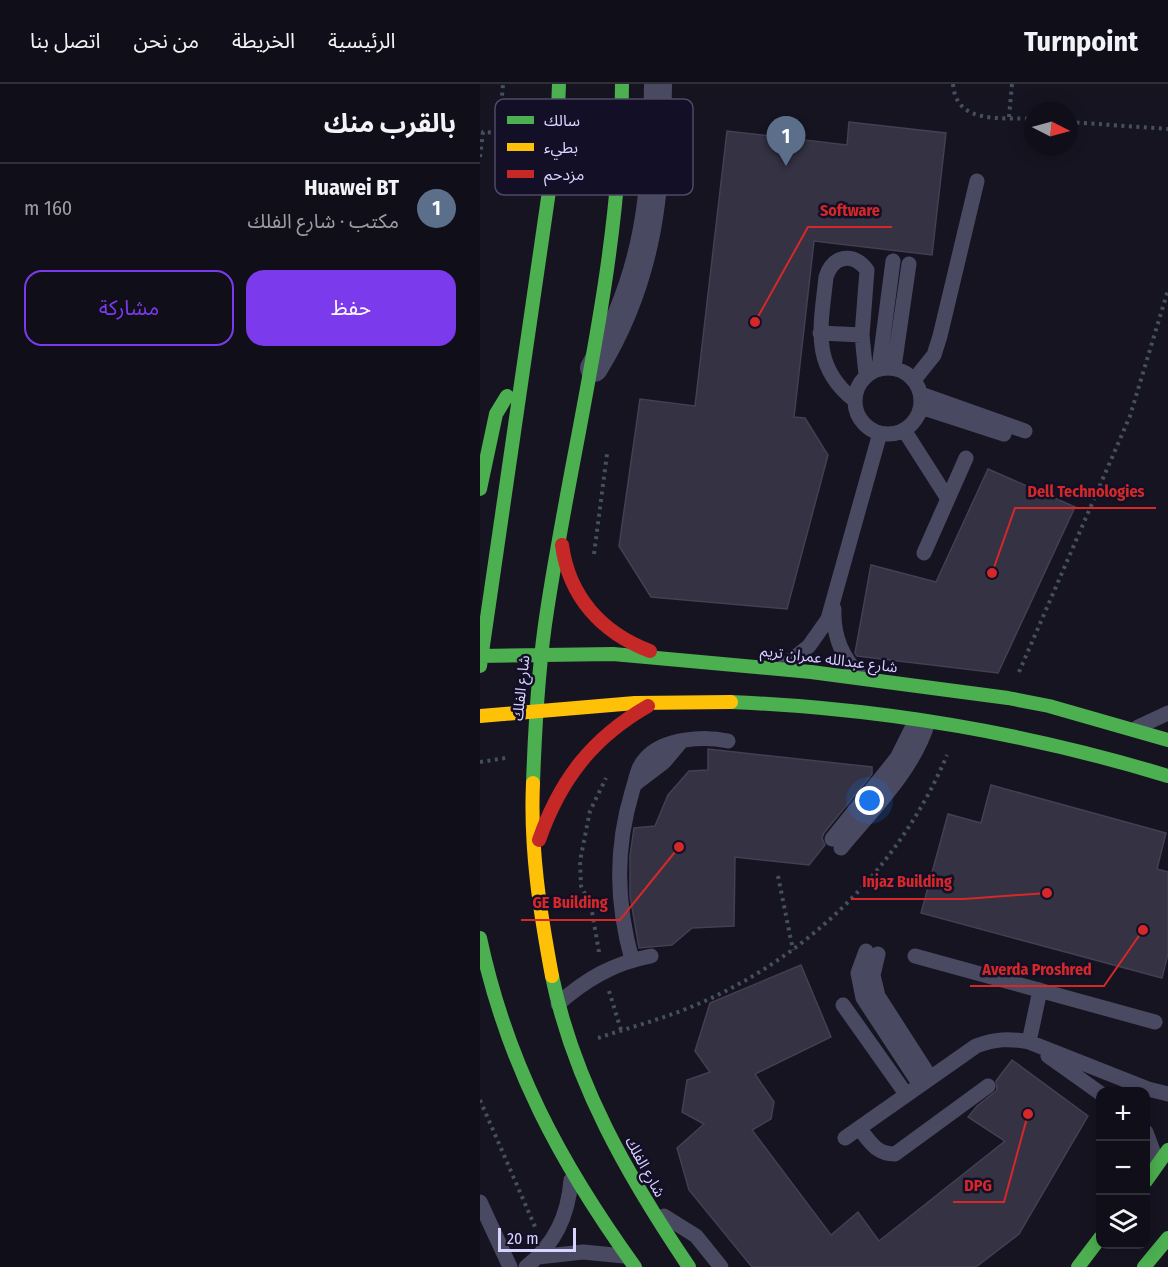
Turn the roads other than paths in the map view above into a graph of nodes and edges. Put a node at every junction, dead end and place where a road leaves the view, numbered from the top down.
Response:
1 (559, 84) edge
2 (622, 84) edge
3 (658, 84) edge
4 (558, 99) edge
5 (621, 99) edge
6 (657, 99) edge
7 (977, 181) dead end
8 (549, 195) edge
9 (617, 195) edge
10 (654, 195) edge
11 (901, 263) dead end
12 (820, 333) junction
13 (862, 335) junction
14 (880, 370) junction
15 (587, 380) junction
16 (914, 380) junction
17 (523, 384) junction
18 (854, 400) junction
19 (921, 401) junction
20 (908, 427) junction
21 (880, 433) junction
22 (1024, 435) dead end
23 (966, 458) dead end
24 (480, 489) edge
25 (950, 494) junction
26 (561, 520) junction
27 (924, 553) dead end
28 (834, 603) junction
29 (541, 652) junction
30 (666, 656) junction
31 (480, 660) edge
32 (776, 669) junction
33 (867, 681) junction
34 (657, 702) junction
35 (535, 713) junction
36 (1168, 713) edge
37 (480, 717) edge
38 (922, 721) junction
39 (1132, 728) junction
40 (1168, 740) edge
41 (728, 741) dead end
42 (1168, 776) edge
43 (836, 843) dead end
44 (534, 874) junction
45 (480, 939) edge
46 (872, 952) dead end
47 (480, 953) edge
48 (651, 956) dead end
49 (915, 956) dead end
50 (632, 960) junction
51 (486, 970) junction
52 (1041, 990) junction
53 (558, 1004) junction
54 (843, 1005) dead end
55 (1155, 1022) dead end
56 (1029, 1042) junction
57 (925, 1081) junction
58 (988, 1086) dead end
59 (1096, 1089) edge
60 (906, 1094) junction
61 (1168, 1094) edge
62 (859, 1128) junction
63 (845, 1138) dead end
64 (1150, 1143) edge
65 (1168, 1150) edge
66 (1150, 1170) edge
67 (571, 1175) junction
68 (1150, 1175) edge
69 (650, 1210) junction
70 (482, 1212) edge
71 (1168, 1238) edge
72 (1096, 1244) edge
73 (536, 1258) edge
74 (631, 1262) edge
75 (510, 1267) edge
76 (688, 1267) edge
77 (721, 1267) edge
78 (1078, 1267) edge
79 (1144, 1267) edge

1 - 4 street
2 - 5 street, شارع الفلك
3 - 6 street
7 - 16 lane
8 - 17 street
9 - 15 street, شارع الفلك
10 - 15 street
11 - 14 lane
12 - 13 lane
12 - 13 lane
12 - 18 lane
13 - 14 lane
14 - 16 lane
14 - 18 lane
15 - 26 street, شارع الفلك
16 - 19 lane
17 - 24 street
17 - 31 street
18 - 21 lane
19 - 20 lane
19 - 22 lane
20 - 21 lane
20 - 25 lane
21 - 28 lane
23 - 25 lane
25 - 27 lane
26 - 29 street, شارع الفلك
26 - 30 street
28 - 32 lane
28 - 33 lane
29 - 30 street, شارع عبدالله عمران تريم
29 - 31 street, شارع عبدالله عمران تريم
29 - 35 street, شارع الفلك
30 - 32 street, شارع عبدالله عمران تريم
32 - 33 street, شارع عبدالله عمران تريم
33 - 39 street, شارع عبدالله عمران تريم
34 - 35 street
34 - 38 street
34 - 44 street
35 - 37 street
35 - 44 street, شارع الفلك
36 - 39 lane
38 - 42 street
38 - 43 lane
39 - 40 street, شارع عبدالله عمران تريم
41 - 50 lane
44 - 53 street, شارع الفلك
45 - 51 street
46 - 57 lane
47 - 51 street
48 - 50 lane
49 - 52 lane
50 - 53 lane
51 - 67 street
52 - 55 lane
52 - 56 lane
53 - 69 street, شارع الفلك
54 - 60 lane
56 - 57 lane
56 - 59 lane
56 - 61 lane
57 - 60 lane
58 - 62 lane
60 - 62 lane
62 - 63 lane
64 - 66 lane
65 - 68 street
67 - 73 lane
67 - 74 street
69 - 76 street, شارع الفلك
69 - 77 lane
70 - 75 lane
71 - 79 street
72 - 78 street
73 - 74 lane

